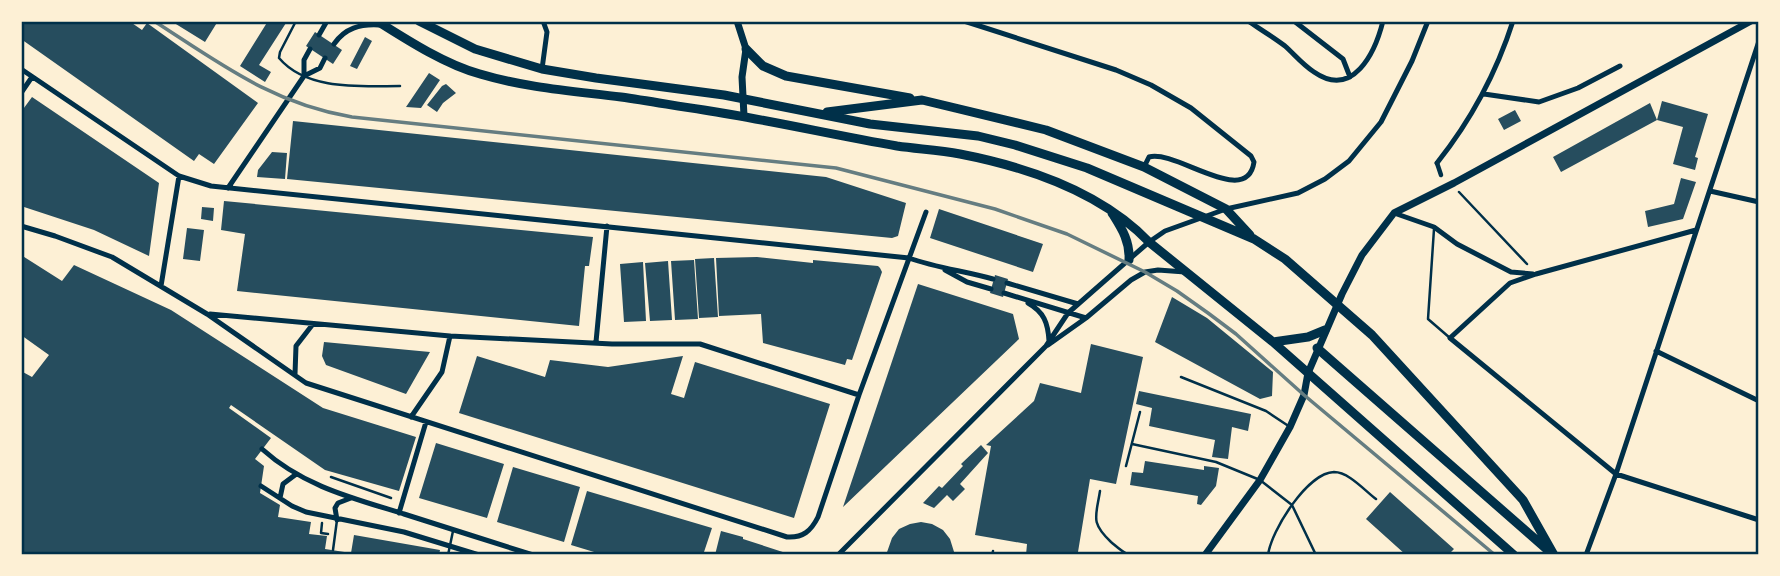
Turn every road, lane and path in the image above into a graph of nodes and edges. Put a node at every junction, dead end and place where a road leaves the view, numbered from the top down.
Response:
1 (296, 21) edge
2 (327, 21) edge
3 (419, 21) edge
4 (543, 21) edge
5 (737, 21) edge
6 (964, 21) edge
7 (1248, 21) edge
8 (1294, 21) edge
9 (1383, 21) edge
10 (1428, 21) edge
11 (1513, 21) edge
12 (1751, 21) edge
13 (381, 23) edge
14 (319, 35) dead end
15 (1759, 41) edge
16 (334, 44) dead end
17 (310, 49) dead end
18 (746, 49) junction
19 (325, 58) dead end
20 (1620, 66) dead end
21 (21, 69) edge
22 (542, 69) junction
23 (304, 76) junction
24 (33, 77) junction
25 (1350, 77) junction
26 (400, 86) dead end
27 (21, 93) edge
28 (1484, 94) junction
29 (743, 99) junction
30 (922, 100) junction
31 (819, 113) junction
32 (744, 116) junction
33 (1437, 163) joint
34 (1144, 167) junction
35 (1441, 174) dead end
36 (179, 176) junction
37 (228, 188) junction
38 (1710, 191) junction
39 (1461, 194) dead end
40 (1759, 202) edge
41 (1109, 209) junction
42 (1226, 209) junction
43 (926, 212) dead end
44 (1394, 213) junction
45 (1205, 218) junction
46 (21, 226) edge
47 (607, 226) junction
48 (1434, 227) junction
49 (1696, 230) junction
50 (1254, 239) junction
51 (1149, 242) junction
52 (909, 258) junction
53 (1129, 260) junction
54 (943, 269) junction
55 (1189, 273) junction
56 (1536, 274) junction
57 (993, 279) dead end
58 (1007, 283) dead end
59 (161, 286) junction
60 (991, 289) dead end
61 (1004, 293) dead end
62 (1019, 298) junction
63 (1078, 304) junction
64 (1337, 305) junction
65 (1068, 313) junction
66 (207, 314) junction
67 (1086, 318) junction
68 (313, 324) junction
69 (1325, 330) junction
70 (450, 336) junction
71 (1450, 338) junction
72 (596, 342) junction
73 (1273, 342) junction
74 (1047, 344) junction
75 (1317, 348) junction
76 (1656, 351) junction
77 (1308, 373) junction
78 (295, 375) junction
79 (1181, 377) dead end
80 (859, 395) junction
81 (1759, 401) edge
82 (1140, 412) dead end
83 (411, 417) junction
84 (426, 422) junction
85 (1290, 427) junction
86 (1132, 444) junction
87 (262, 449) dead end
88 (1126, 466) dead end
89 (1616, 474) junction
90 (295, 475) junction
91 (331, 477) dead end
92 (1260, 481) junction
93 (261, 486) dead end
94 (1101, 491) dead end
95 (351, 498) junction
96 (391, 498) dead end
97 (279, 499) junction
98 (1376, 499) dead end
99 (1292, 505) junction
100 (399, 513) junction
101 (323, 516) junction
102 (337, 520) junction
103 (1759, 520) edge
104 (453, 530) junction
105 (335, 536) junction
106 (450, 546) junction
107 (333, 550) dead end
108 (449, 555) edge
109 (479, 555) edge
110 (533, 555) edge
111 (838, 555) edge
112 (1129, 555) edge
113 (1205, 555) edge
114 (1268, 555) edge
115 (1316, 555) edge
116 (1514, 555) edge
117 (1554, 555) edge
118 (1586, 555) edge

1 - 23 lane
2 - 14 street
3 - 22 main road
4 - 22 street
5 - 18 street
6 - 34 street
7 - 25 street
8 - 25 street
9 - 25 street
10 - 42 street
11 - 28 street
12 - 44 street
13 - 16 street
13 - 32 main road
15 - 38 street
17 - 23 street
18 - 29 street
18 - 30 main road
19 - 23 street
20 - 28 street
21 - 24 street
22 - 29 main road
23 - 26 lane
23 - 37 street
24 - 27 street
24 - 36 street
28 - 33 street
29 - 31 main road
29 - 32 street
30 - 31 main road
30 - 34 main road
31 - 45 main road
32 - 41 main road
33 - 35 street
34 - 42 main road
36 - 37 street
36 - 59 street
37 - 47 street
38 - 40 street
38 - 49 street
39 - 56 path
41 - 51 main road
41 - 53 main road
42 - 45 street
42 - 50 main road
43 - 52 street
44 - 48 street
44 - 64 street
45 - 50 main road
45 - 51 street
46 - 59 street
47 - 52 street
47 - 72 street
48 - 56 street
48 - 71 lane
49 - 56 street
49 - 76 street
50 - 64 main road
51 - 53 street
51 - 55 main road
52 - 54 street
52 - 80 street
53 - 63 street
54 - 57 street
54 - 60 street
55 - 67 street
55 - 73 main road
56 - 71 street
58 - 63 street
59 - 66 street
61 - 62 street
62 - 65 street
62 - 74 street
63 - 65 street
64 - 69 street
64 - 117 main road
65 - 67 street
65 - 74 street
66 - 68 street
66 - 78 street
67 - 74 street
68 - 70 street
68 - 78 street
69 - 73 main road
69 - 75 street
70 - 72 street
70 - 83 street
71 - 89 street
72 - 80 street
73 - 77 main road
74 - 111 street
75 - 77 street
75 - 117 main road
76 - 81 street
76 - 89 street
77 - 85 street
77 - 116 main road
78 - 83 street
79 - 85 lane
80 - 84 street
82 - 86 lane
83 - 84 street
84 - 100 street
85 - 92 street
86 - 88 lane
86 - 92 lane
87 - 90 street
89 - 103 street
89 - 118 street
90 - 95 street
90 - 97 street
91 - 96 path
92 - 99 lane
92 - 113 street
93 - 97 street
94 - 112 lane
95 - 100 street
95 - 102 street
97 - 101 street
98 - 99 lane
99 - 114 lane
99 - 115 lane
100 - 104 street
101 - 102 street
101 - 105 path
102 - 105 lane
102 - 106 street
104 - 106 lane
104 - 110 street
105 - 107 lane
106 - 108 lane
106 - 109 street

